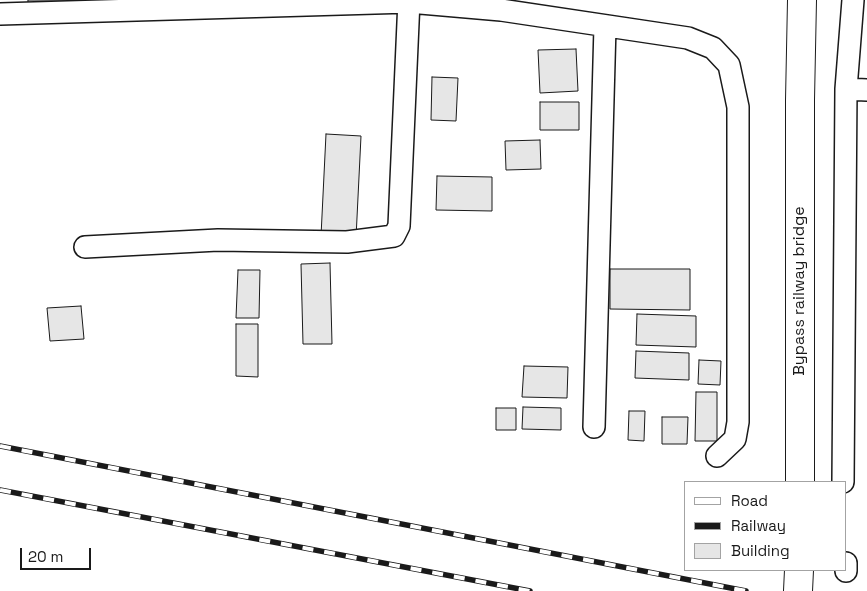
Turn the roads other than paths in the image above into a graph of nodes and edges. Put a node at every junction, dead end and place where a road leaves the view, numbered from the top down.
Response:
1 (802, 0) edge
2 (853, 0) edge
3 (409, 1) edge
4 (0, 14) edge
5 (605, 26) junction
6 (857, 89) edge
7 (85, 247) dead end
8 (594, 427) dead end
9 (717, 456) dead end
10 (800, 481) edge
11 (843, 481) edge
12 (799, 571) edge
13 (798, 591) edge

1 - 10 highway, Bypass railway bridge
2 - 6 street
3 - 4 street
3 - 5 street
3 - 7 street
5 - 8 street
5 - 9 street
6 - 11 street
12 - 13 highway

